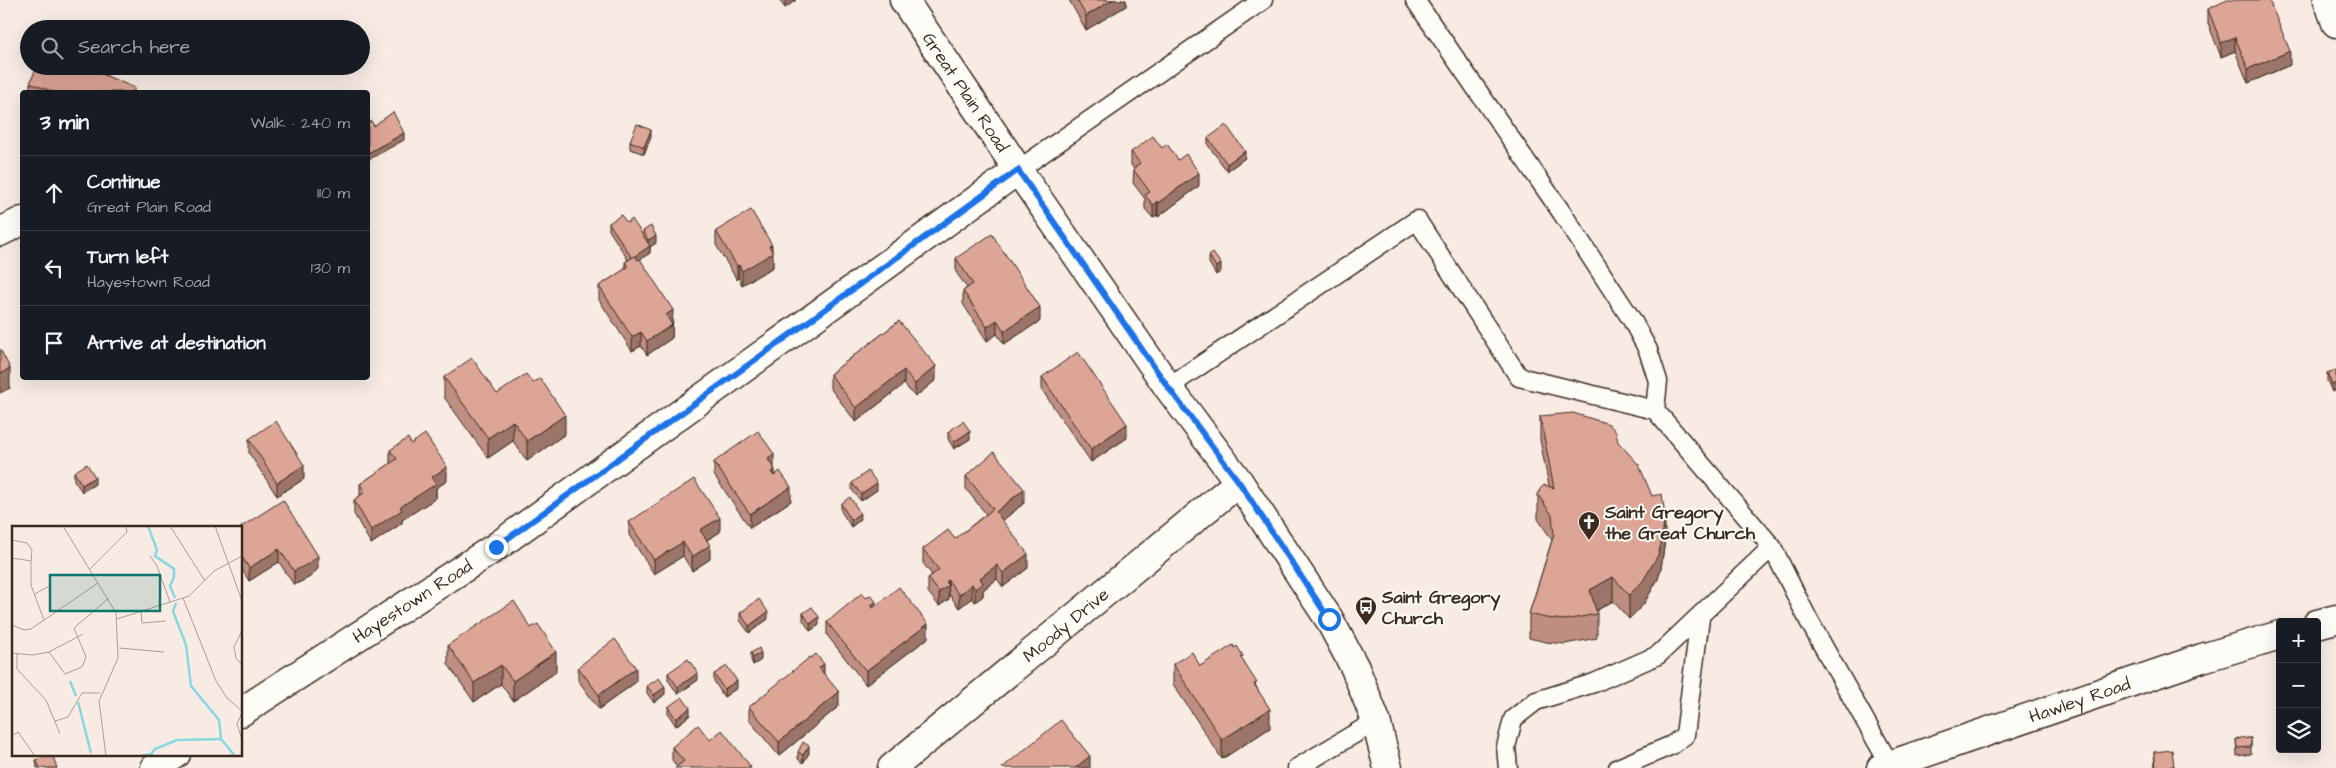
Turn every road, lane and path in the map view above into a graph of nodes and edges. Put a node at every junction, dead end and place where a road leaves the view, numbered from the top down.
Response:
1 (904, 0) edge
2 (1263, 0) edge
3 (1415, 0) edge
4 (2328, 0) edge
5 (2336, 23) edge
6 (1018, 170) junction
7 (20, 221) edge
8 (0, 232) edge
9 (1168, 387) junction
10 (1655, 410) junction
11 (1239, 482) junction
12 (1772, 547) junction
13 (1700, 618) junction
14 (2336, 619) edge
15 (2321, 623) edge
16 (2276, 636) edge
17 (242, 711) edge
18 (1376, 722) junction
19 (173, 756) edge
20 (1918, 762) edge
21 (1885, 766) edge
22 (155, 768) edge
23 (892, 768) edge
24 (1297, 768) edge
25 (1388, 768) edge
26 (1508, 768) edge
27 (1618, 768) edge

1 - 6 street, Great Plain Road
2 - 6 lane
3 - 10 lane
4 - 5 street
6 - 9 street, Great Plain Road
6 - 17 street, Hayestown Road
7 - 8 street
9 - 10 lane
9 - 11 street, Great Plain Road
10 - 12 lane
11 - 18 street, Great Plain Road
11 - 23 street, Moody Drive
12 - 13 lane
12 - 21 lane
13 - 26 lane
13 - 27 lane
14 - 15 street
16 - 20 street, Hawley Road
18 - 24 lane
18 - 25 street, Great Plain Road
19 - 22 street
20 - 21 street, Hawley Road

